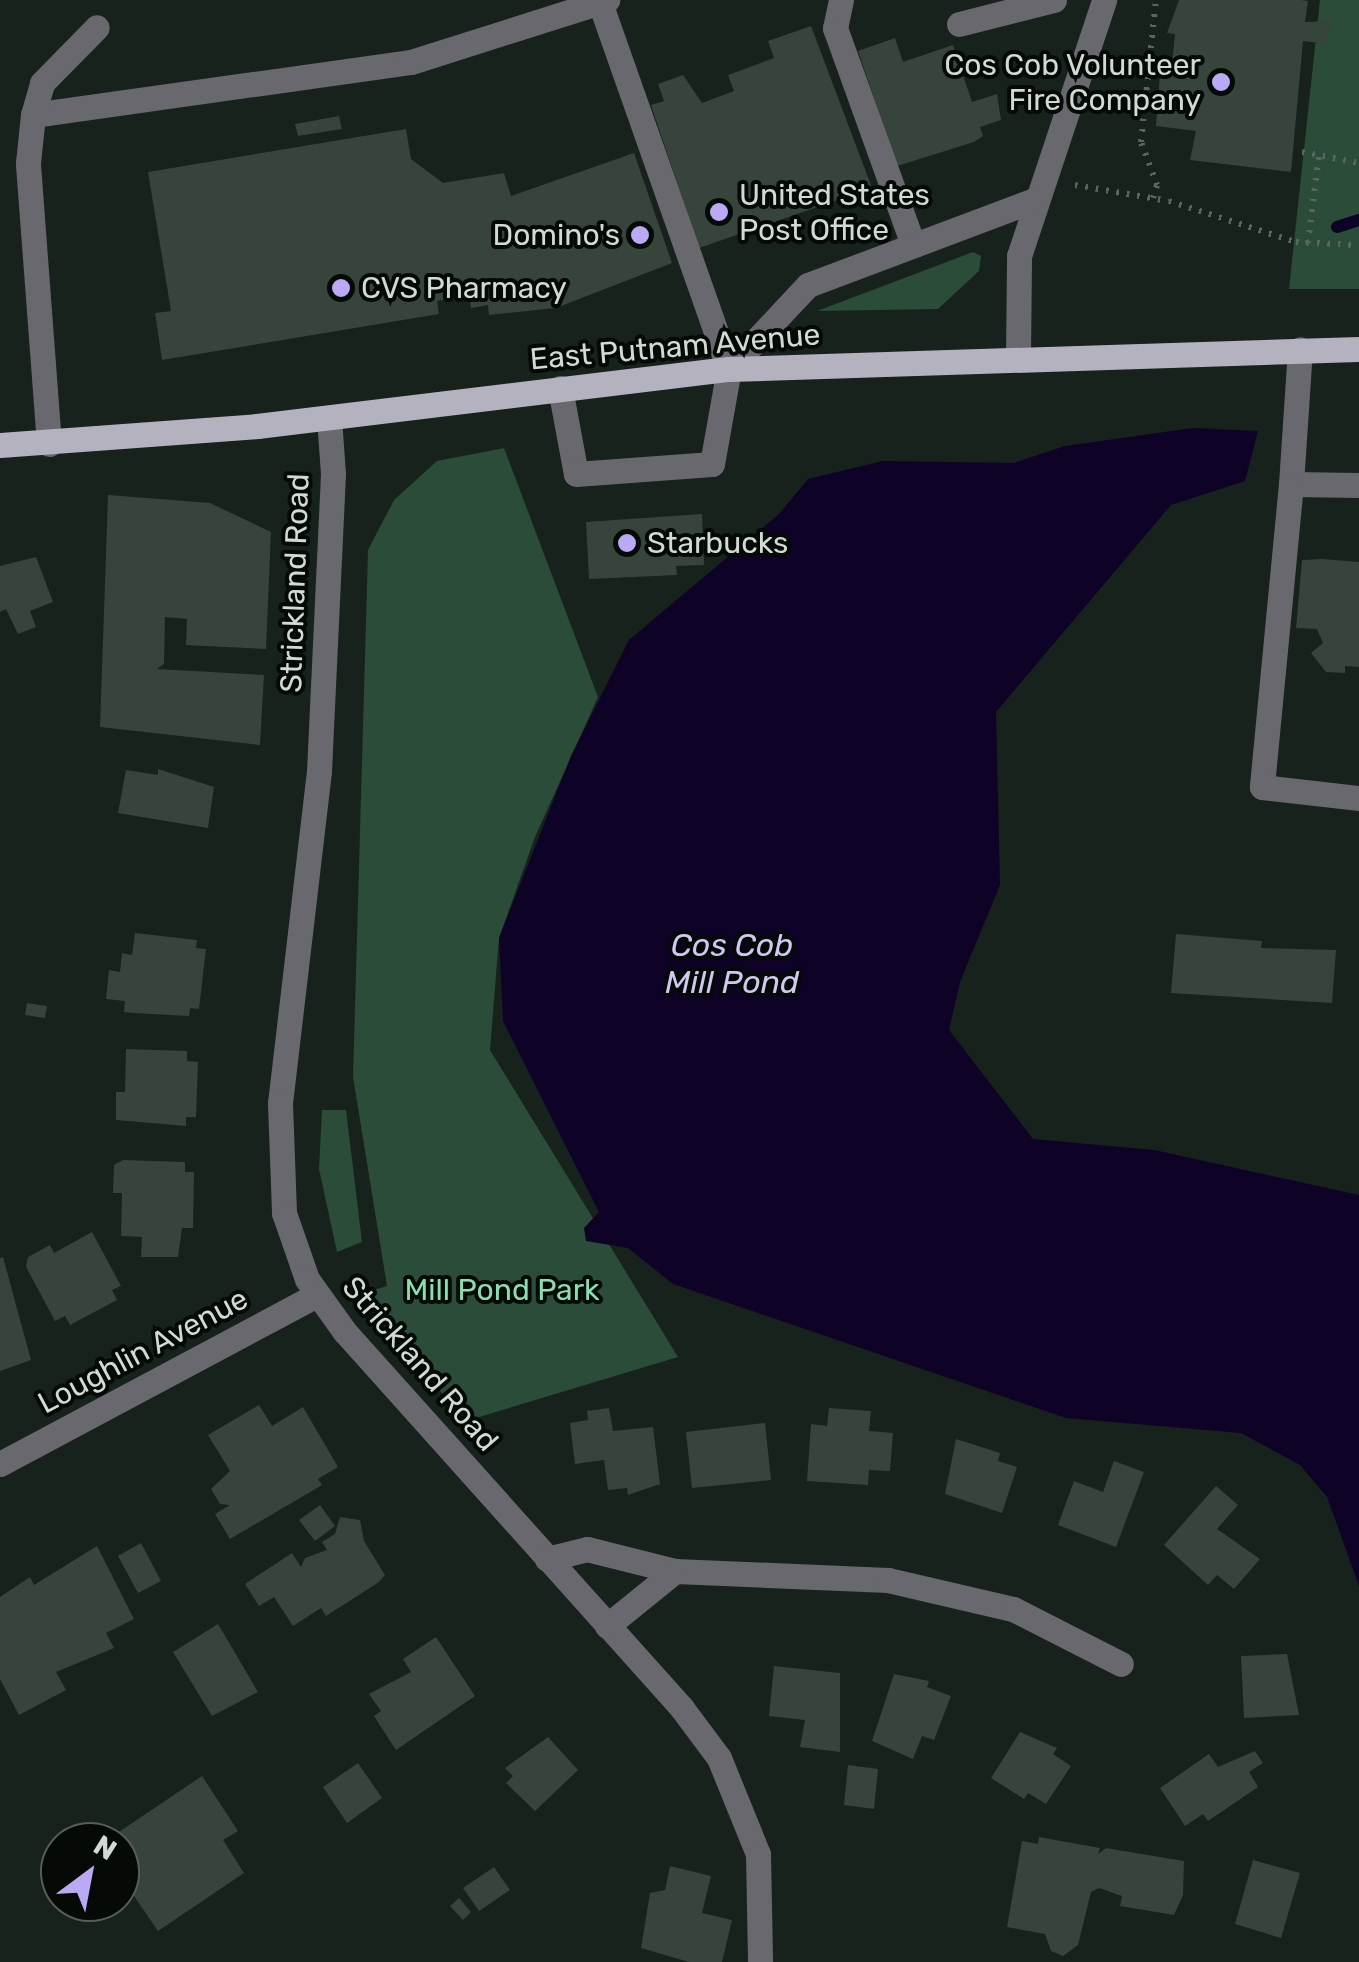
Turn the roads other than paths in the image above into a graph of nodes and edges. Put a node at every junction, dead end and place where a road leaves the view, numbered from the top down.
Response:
1 (841, 0) edge
2 (1057, 0) edge
3 (603, 1) edge
4 (1102, 6) edge
5 (959, 24) dead end
6 (98, 27) dead end
7 (33, 115) junction
8 (1036, 190) junction
9 (912, 245) junction
10 (1359, 349) edge
11 (1300, 350) junction
12 (1018, 356) junction
13 (729, 370) junction
14 (560, 388) junction
15 (329, 418) junction
16 (0, 444) edge
17 (49, 444) junction
18 (1290, 484) junction
19 (1359, 485) edge
20 (1359, 798) edge
21 (316, 1296) junction
22 (0, 1464) edge
23 (548, 1559) junction
24 (675, 1571) junction
25 (607, 1626) junction
26 (1121, 1664) dead end
27 (760, 1962) edge

1 - 9 street
2 - 4 street
2 - 5 street
3 - 7 street
3 - 13 street
4 - 8 street
6 - 7 street
7 - 17 street
8 - 9 street
8 - 12 street
9 - 13 street
10 - 11 main road, East Putnam Avenue
11 - 12 main road, East Putnam Avenue
11 - 18 street
12 - 13 main road, East Putnam Avenue
13 - 14 main road, East Putnam Avenue
13 - 14 street
14 - 15 main road, East Putnam Avenue
15 - 17 main road, East Putnam Avenue
15 - 21 street, Strickland Road
16 - 17 main road, East Putnam Avenue
18 - 19 street
18 - 20 street
21 - 22 street, Loughlin Avenue
21 - 23 street, Strickland Road
23 - 24 street
23 - 25 street, Strickland Road
24 - 25 street
24 - 26 street
25 - 27 street, Strickland Road

